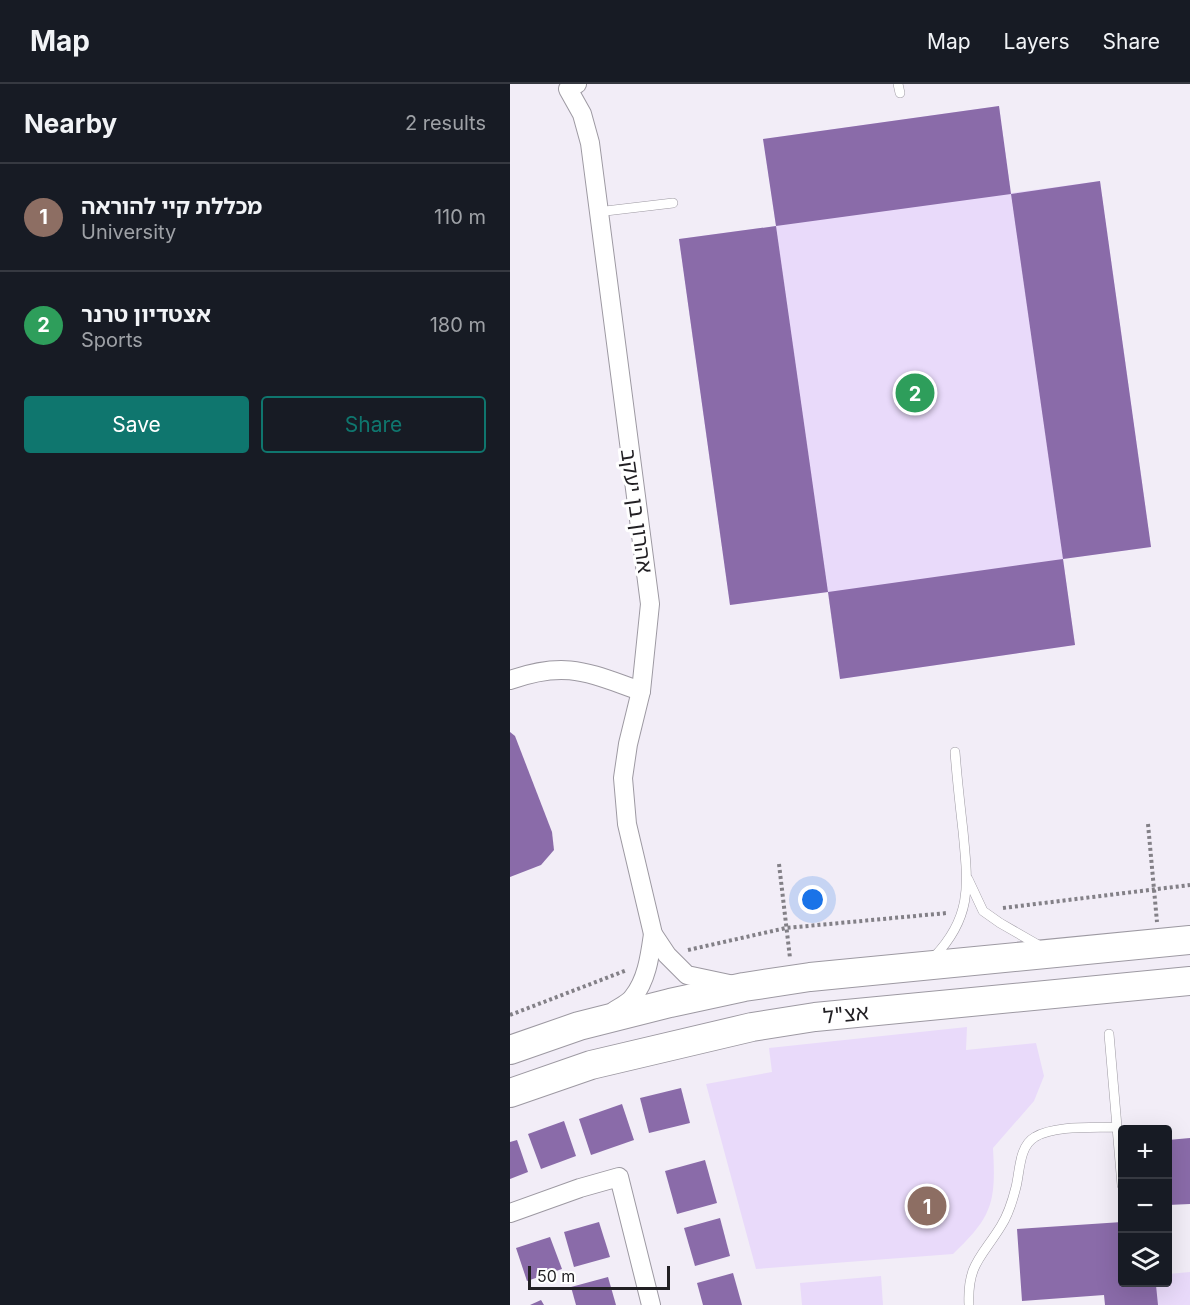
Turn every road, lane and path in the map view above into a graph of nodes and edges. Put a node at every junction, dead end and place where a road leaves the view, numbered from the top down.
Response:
1 (573, 87) edge
2 (674, 203) dead end
3 (597, 213) junction
4 (510, 680) edge
5 (641, 691) junction
6 (955, 752) dead end
7 (1148, 824) dead end
8 (778, 864) dead end
9 (968, 879) junction
10 (1190, 885) edge
11 (1154, 889) junction
12 (983, 911) junction
13 (963, 912) junction
14 (786, 928) junction
15 (653, 934) junction
16 (1190, 940) edge
17 (1159, 943) junction
18 (1052, 953) junction
19 (667, 955) junction
20 (649, 962) junction
21 (926, 965) junction
22 (793, 979) junction
23 (1190, 981) edge
24 (744, 987) junction
25 (510, 1015) edge
26 (600, 1021) junction
27 (1108, 1034) dead end
28 (510, 1050) edge
29 (510, 1093) edge
30 (1117, 1127) junction
31 (1121, 1179) edge
32 (510, 1213) edge
33 (651, 1305) edge
34 (969, 1305) edge

1 - 3 street, אהרון בן יעקב
2 - 3 lane
3 - 5 street, אהרון בן יעקב
4 - 5 street
5 - 15 street, אהרון בן יעקב
6 - 9 lane
7 - 11 path
8 - 14 path
9 - 12 lane
9 - 13 lane
10 - 11 path
11 - 12 path
11 - 17 path
12 - 18 lane
13 - 14 path
13 - 21 lane
14 - 19 path
14 - 22 path
15 - 19 street, אהרון בן יעקב
15 - 20 street, אהרון בן יעקב
16 - 17 main road, אצ"ל
17 - 18 main road, אצ"ל
18 - 21 main road, אצ"ל
19 - 24 street, אהרון בן יעקב
20 - 25 path
20 - 26 street, אהרון בן יעקב
21 - 22 main road, אצ"ל
22 - 24 main road, אצ"ל
23 - 29 main road, אצ"ל
24 - 26 main road, אצ"ל
26 - 28 main road, אצ"ל
27 - 30 lane
30 - 31 lane
30 - 34 lane
32 - 33 street

